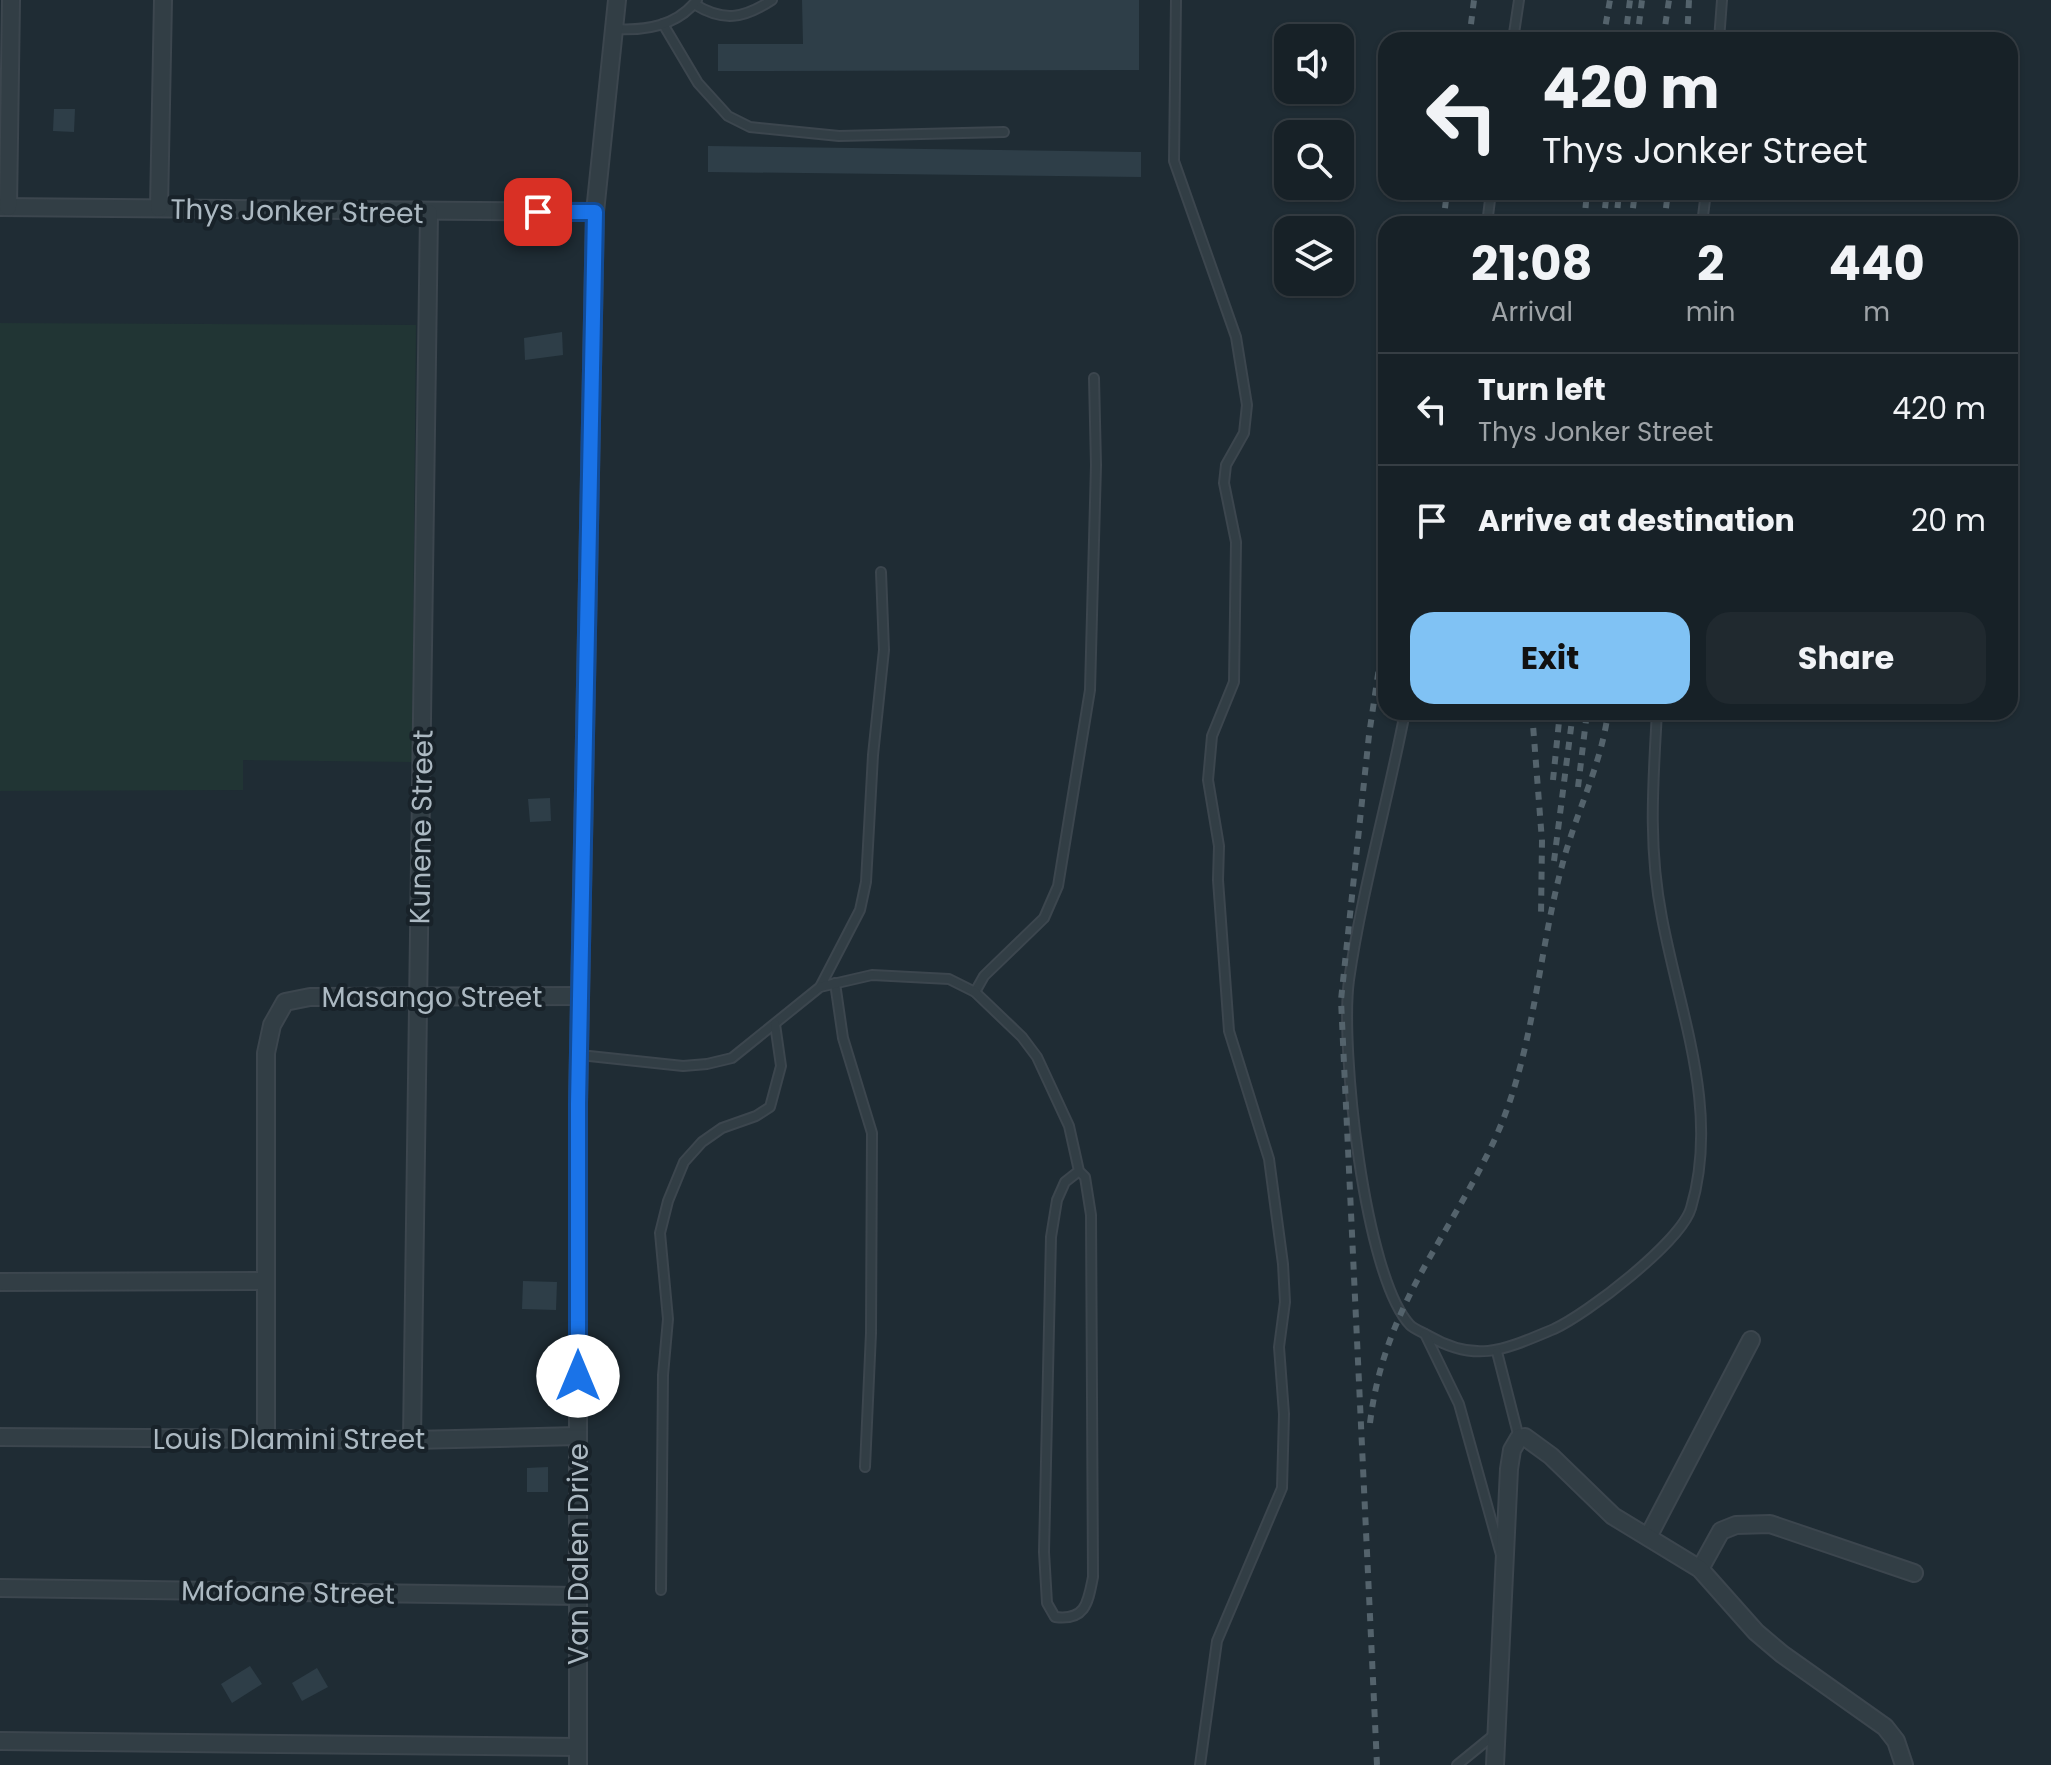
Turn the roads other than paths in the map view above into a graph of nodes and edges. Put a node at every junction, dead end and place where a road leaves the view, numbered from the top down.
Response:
1 (11, 0) edge
2 (163, 0) edge
3 (617, 0) edge
4 (772, 0) edge
5 (1176, 0) edge
6 (1519, 0) edge
7 (1722, 0) edge
8 (696, 2) edge
9 (663, 24) junction
10 (613, 29) junction
11 (1514, 32) edge
12 (1720, 32) edge
13 (1004, 132) dead end
14 (4, 207) edge
15 (159, 208) junction
16 (595, 212) junction
17 (429, 213) junction
18 (1094, 378) dead end
19 (881, 572) dead end
20 (1403, 720) edge
21 (1657, 720) edge
22 (835, 983) junction
23 (820, 987) junction
24 (975, 992) junction
25 (580, 996) junction
26 (419, 999) junction
27 (775, 1024) junction
28 (579, 1055) junction
29 (1079, 1171) junction
30 (264, 1281) junction
31 (0, 1282) edge
32 (1424, 1333) junction
33 (1751, 1340) dead end
34 (1497, 1352) junction
35 (578, 1436) junction
36 (0, 1437) edge
37 (1519, 1438) junction
38 (266, 1439) junction
39 (412, 1440) junction
40 (865, 1467) dead end
41 (1648, 1537) junction
42 (1504, 1565) junction
43 (1700, 1569) junction
44 (1914, 1573) dead end
45 (0, 1588) edge
46 (661, 1590) dead end
47 (577, 1596) junction
48 (1495, 1734) junction
49 (0, 1741) edge
50 (578, 1747) junction
51 (578, 1765) edge
52 (1200, 1765) edge
53 (1457, 1765) edge
54 (1495, 1765) edge
55 (1904, 1765) edge

1 - 14 street
2 - 15 street
3 - 10 street, Van Dalen Drive
4 - 8 lane
5 - 52 lane
6 - 11 lane
7 - 12 lane
8 - 9 lane
9 - 10 lane
9 - 13 lane
10 - 16 street, Van Dalen Drive
14 - 15 street, Thys Jonker Street
15 - 17 street, Thys Jonker Street
16 - 17 street, Thys Jonker Street
16 - 25 street, Van Dalen Drive
17 - 26 street, Kunene Street
18 - 24 lane
19 - 23 lane
20 - 32 lane
21 - 34 lane
22 - 23 lane
22 - 24 lane
22 - 40 lane
23 - 27 lane
24 - 29 lane
25 - 26 street, Masango Street
25 - 28 street, Van Dalen Drive
26 - 30 street, Masango Street
26 - 39 street, Kunene Street
27 - 28 lane
27 - 46 lane
28 - 35 street, Van Dalen Drive
29 - 29 lane
30 - 31 street
30 - 38 street
32 - 34 lane
32 - 42 lane
33 - 41 street
34 - 37 lane
35 - 39 street, Louis Dlamini Street
35 - 47 street, Van Dalen Drive
36 - 38 street, Louis Dlamini Street
37 - 41 street
37 - 42 street
38 - 39 street, Louis Dlamini Street
41 - 43 street
42 - 48 street
43 - 44 street
43 - 55 street
45 - 47 street, Mafoane Street
47 - 50 street, Van Dalen Drive
48 - 53 lane
48 - 54 street
49 - 50 street
50 - 51 street, Van Dalen Drive

